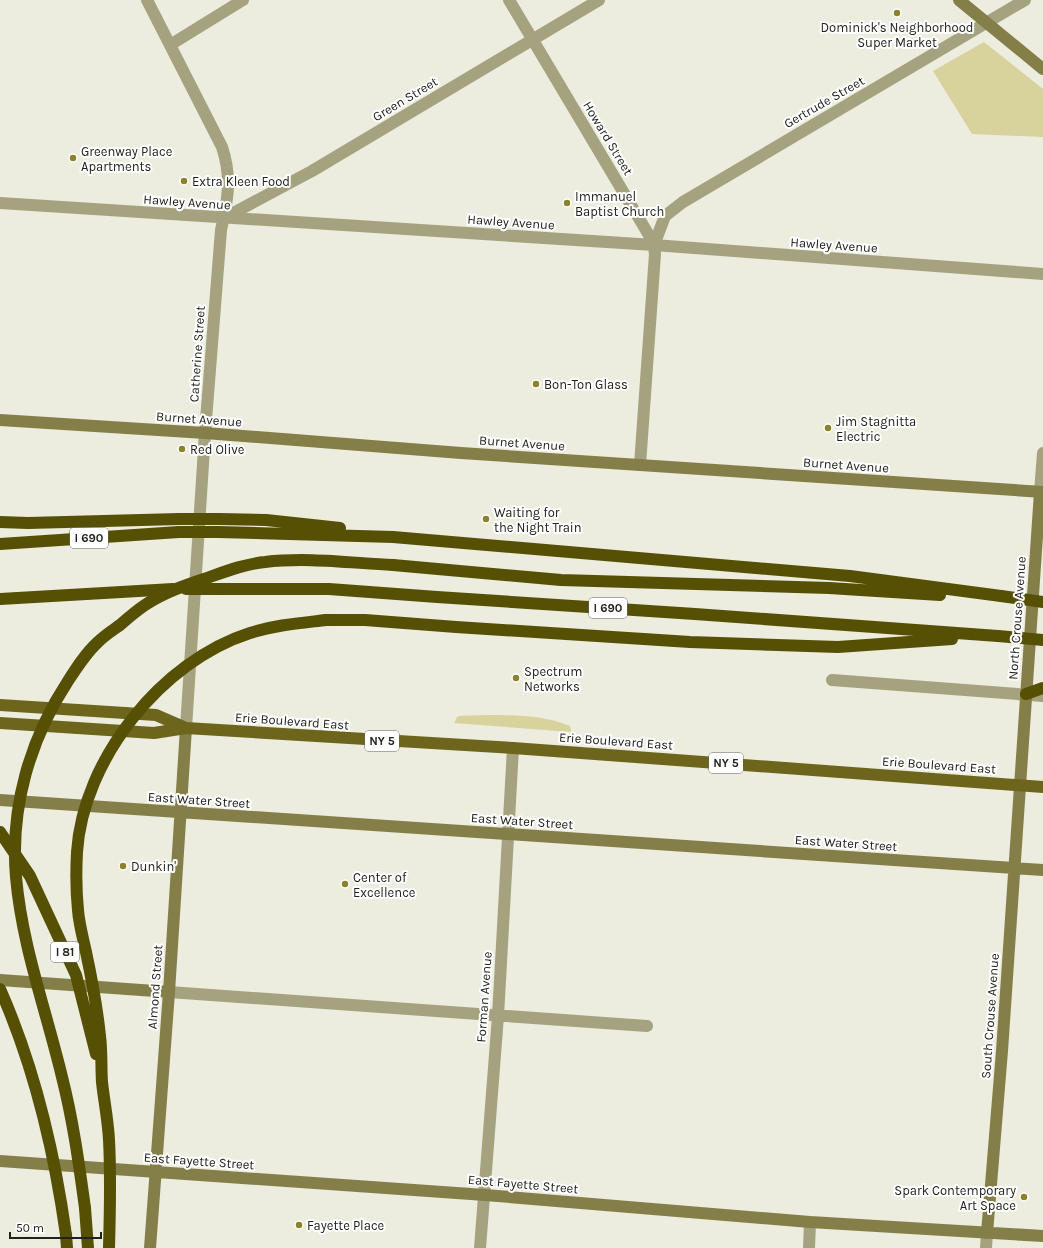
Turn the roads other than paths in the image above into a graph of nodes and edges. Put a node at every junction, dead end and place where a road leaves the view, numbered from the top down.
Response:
1 (147, 0) edge
2 (243, 0) edge
3 (509, 0) edge
4 (599, 0) edge
5 (959, 0) edge
6 (1025, 0) edge
7 (987, 23) junction
8 (533, 40) junction
9 (170, 45) junction
10 (1043, 69) edge
11 (0, 203) edge
12 (224, 218) junction
13 (654, 245) junction
14 (1043, 274) edge
15 (0, 420) edge
16 (205, 433) junction
17 (1043, 453) edge
18 (640, 465) junction
19 (1042, 492) edge
20 (0, 522) edge
21 (393, 537) junction
22 (0, 544) edge
23 (1001, 596) junction
24 (0, 599) edge
25 (1043, 602) edge
26 (998, 636) junction
27 (1043, 640) edge
28 (832, 680) dead end
29 (1043, 688) edge
30 (1026, 694) junction
31 (1043, 696) edge
32 (0, 705) edge
33 (0, 723) edge
34 (186, 728) junction
35 (513, 748) junction
36 (1020, 785) junction
37 (1043, 786) edge
38 (0, 800) edge
39 (181, 813) junction
40 (0, 832) edge
41 (509, 834) junction
42 (1013, 868) junction
43 (1043, 870) edge
44 (0, 980) edge
45 (0, 989) edge
46 (169, 992) junction
47 (498, 1016) junction
48 (647, 1026) dead end
49 (102, 1082) junction
50 (0, 1161) edge
51 (156, 1171) junction
52 (485, 1195) junction
53 (810, 1222) junction
54 (987, 1233) junction
55 (1043, 1236) edge
56 (66, 1248) edge
57 (88, 1248) edge
58 (109, 1248) edge
59 (150, 1248) edge
60 (480, 1248) edge
61 (809, 1248) edge
62 (986, 1248) edge

1 - 9 street, Catherine Street
2 - 9 street
3 - 8 street, Howard Street
4 - 8 street, Green Street
5 - 7 street
6 - 7 street, Gertrude Street
7 - 10 street
7 - 13 street, Gertrude Street
8 - 12 street, Green Street
8 - 13 street, Howard Street
9 - 12 street, Catherine Street
11 - 12 street, Hawley Avenue
12 - 13 street, Hawley Avenue
12 - 16 street, Catherine Street
13 - 14 street, Hawley Avenue
13 - 18 street, Howard Street
15 - 16 street, Burnet Avenue
16 - 18 street, Burnet Avenue
16 - 34 street, Catherine Street
17 - 19 street, North Crouse Avenue
18 - 19 street, Burnet Avenue
19 - 30 street, North Crouse Avenue
20 - 21 highway, bridge
21 - 22 highway, I 690, bridge
21 - 23 highway, I 690
23 - 25 highway, I 690, bridge
23 - 57 highway, bridge
24 - 26 highway, I 690, bridge
26 - 27 highway, I 690, bridge
26 - 49 highway, bridge
28 - 30 street
29 - 30 highway
30 - 31 street
30 - 36 street, North Crouse Avenue
32 - 34 main road, Erie Boulevard East / NY 5
33 - 34 main road, Erie Boulevard East / NY 5
34 - 35 main road, Erie Boulevard East / NY 5
34 - 39 street, Almond Street
35 - 36 main road, Erie Boulevard East / NY 5
35 - 41 street, Forman Avenue
36 - 37 main road, Erie Boulevard East / NY 5
36 - 42 street, South Crouse Avenue
38 - 39 street, East Water Street
39 - 41 street, East Water Street
39 - 46 street, Almond Street
40 - 49 highway, I 81, bridge
41 - 42 street, East Water Street
41 - 47 street, Forman Avenue
42 - 43 street, East Water Street
42 - 54 street, South Crouse Avenue
44 - 46 street
45 - 56 highway, bridge
46 - 47 street
46 - 51 street, Almond Street
47 - 48 street
47 - 52 street, Forman Avenue
49 - 58 highway, I 81, bridge
50 - 51 street, East Fayette Street
51 - 52 street, East Fayette Street
51 - 59 street, Almond Street
52 - 53 street, East Fayette Street
52 - 60 street, Forman Avenue
53 - 54 street, East Fayette Street
53 - 61 street
54 - 55 street, East Fayette Street
54 - 62 street, South Crouse Avenue

